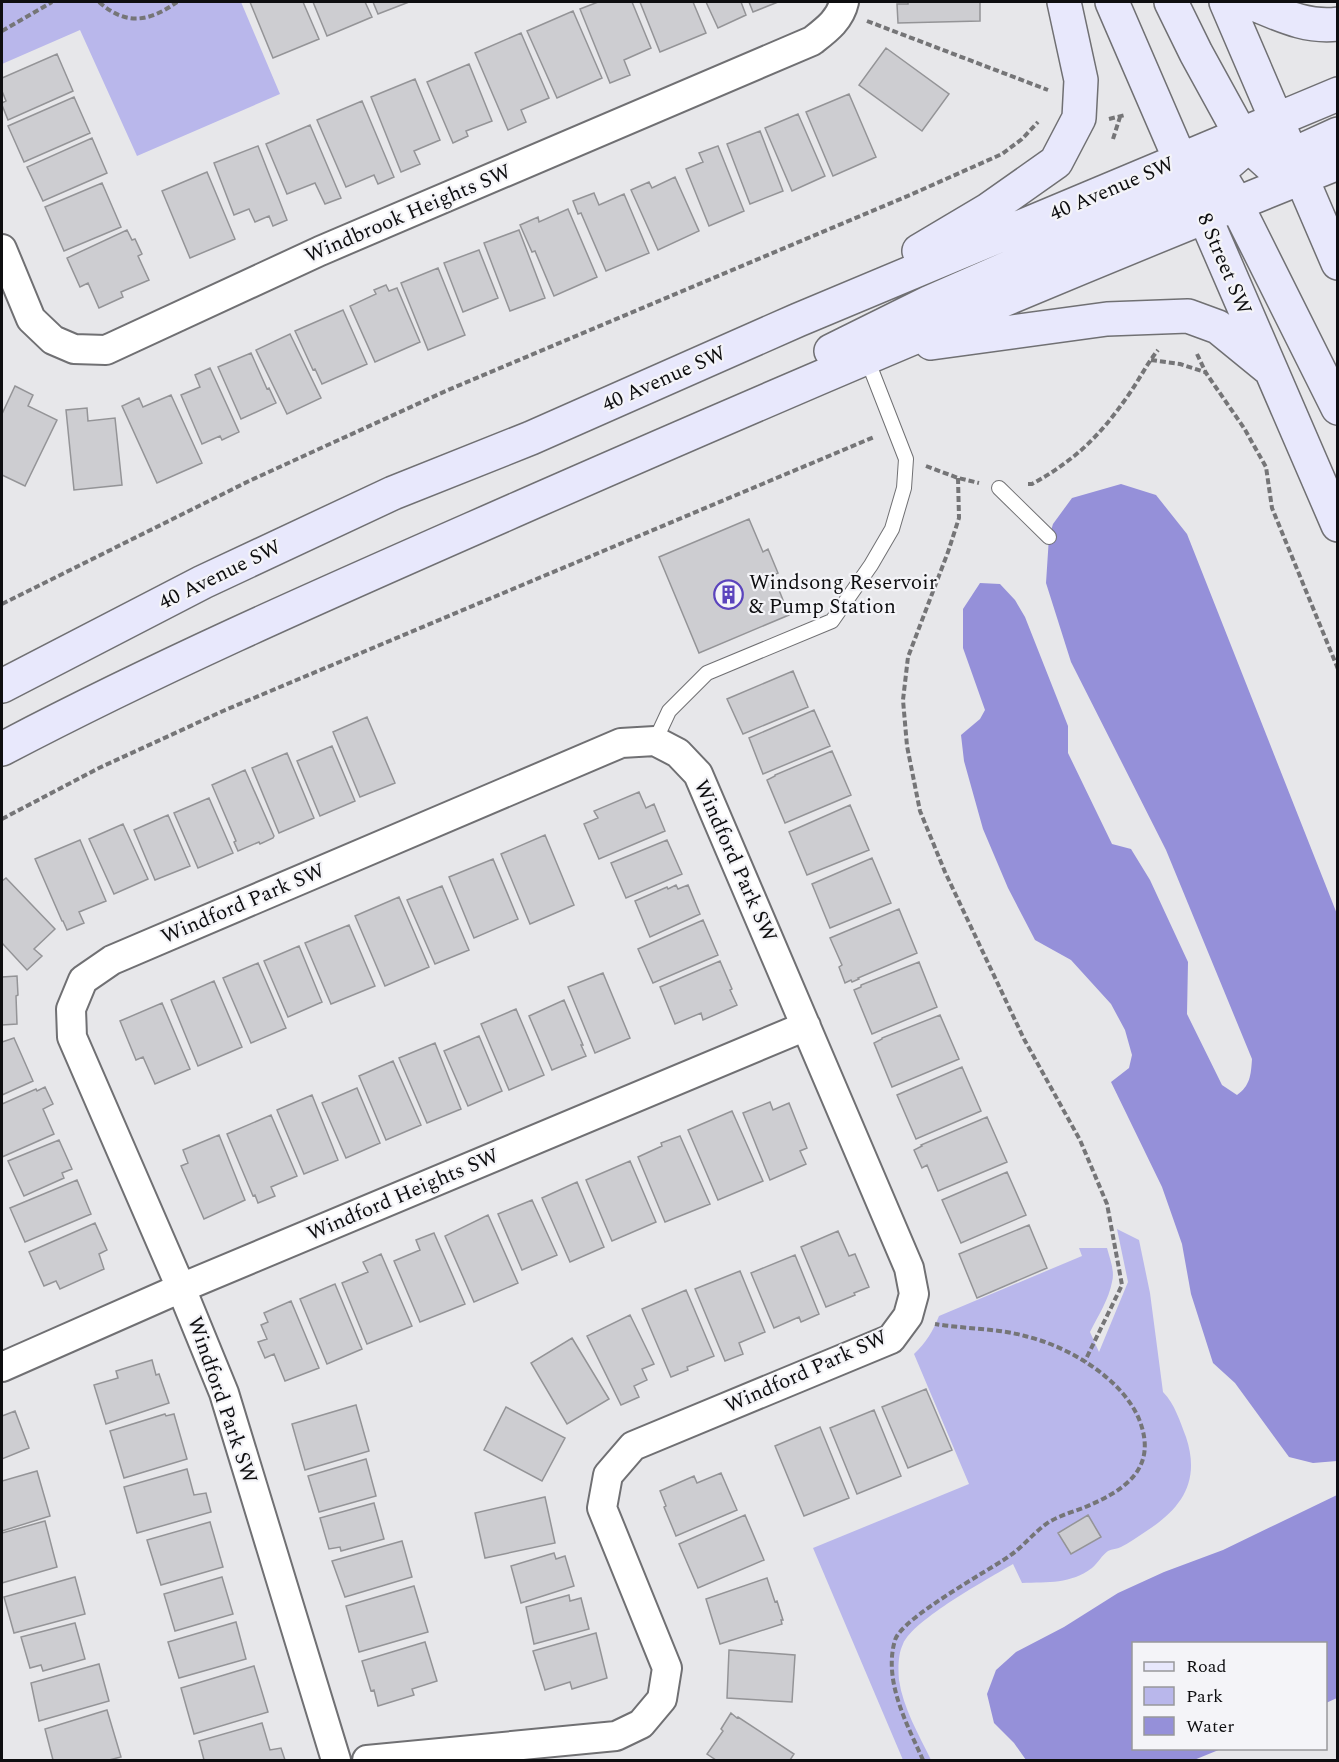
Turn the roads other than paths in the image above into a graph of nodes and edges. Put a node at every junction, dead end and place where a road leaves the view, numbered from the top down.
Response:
1 (1064, 2) edge
2 (1112, 2) edge
3 (1171, 2) edge
4 (1226, 2) edge
5 (1252, 2) edge
6 (843, 7) edge
7 (1338, 24) edge
8 (1338, 94) edge
9 (1276, 120) junction
10 (1338, 134) edge
11 (1270, 156) junction
12 (1338, 163) edge
13 (1210, 189) junction
14 (2, 249) edge
15 (1338, 263) edge
16 (798, 320) junction
17 (879, 353) junction
18 (1269, 369) junction
19 (1338, 408) edge
20 (575, 483) junction
21 (999, 488) road end
22 (1338, 525) edge
23 (1049, 537) dead end
24 (2, 686) edge
25 (655, 741) junction
26 (2, 749) edge
27 (806, 1026) junction
28 (181, 1288) junction
29 (2, 1367) edge
30 (336, 1761) edge
31 (367, 1761) edge

1 - 16 main road
2 - 13 main road, 8 Street SW
3 - 11 main road
4 - 9 main road
5 - 7 main road
6 - 14 street, Windbrook Heights SW
8 - 9 main road
9 - 11 main road
10 - 11 main road
11 - 12 main road, 40 Avenue SW
11 - 13 main road, 40 Avenue SW
11 - 13 main road, 40 Avenue SW
11 - 15 main road
13 - 16 main road, 40 Avenue SW
13 - 17 main road, 40 Avenue SW
13 - 18 main road, 8 Street SW
13 - 19 main road
13 - 20 main road
16 - 24 main road, 40 Avenue SW
17 - 18 main road
17 - 20 main road, 40 Avenue SW
17 - 25 lane
18 - 22 main road, 8 Street SW
20 - 26 main road, 40 Avenue SW
21 - 23 lane
25 - 27 street, Windford Park SW
25 - 28 street, Windford Park SW
27 - 28 street, Windford Heights SW
27 - 31 street, Windford Park SW
28 - 29 street, Windford Heights SW
28 - 30 street, Windford Park SW

